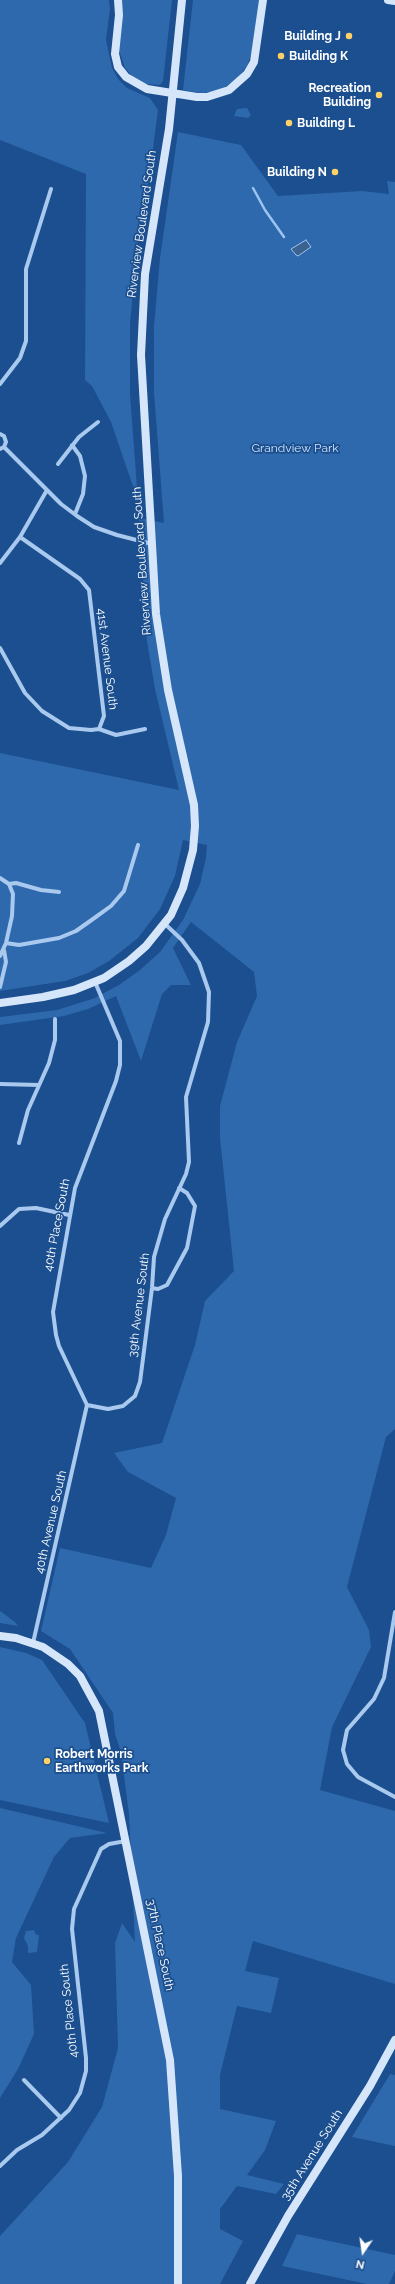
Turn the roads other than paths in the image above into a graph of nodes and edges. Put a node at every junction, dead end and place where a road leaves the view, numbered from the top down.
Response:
1 (118, 0) edge
2 (182, 0) edge
3 (263, 0) edge
4 (388, 0) edge
5 (395, 1) edge
6 (172, 94) junction
7 (51, 189) dead end
8 (0, 384) edge
9 (98, 422) dead end
10 (0, 434) edge
11 (72, 445) junction
12 (2, 448) edge
13 (58, 464) dead end
14 (47, 490) junction
15 (75, 514) junction
16 (20, 537) junction
17 (152, 544) junction
18 (0, 563) edge
19 (0, 648) edge
20 (99, 729) junction
21 (145, 729) dead end
22 (138, 845) dead end
23 (0, 878) edge
24 (8, 884) junction
25 (59, 892) dead end
26 (165, 924) junction
27 (6, 943) junction
28 (4, 950) junction
29 (0, 956) edge
30 (95, 982) junction
31 (0, 987) edge
32 (0, 1003) edge
33 (55, 1019) dead end
34 (0, 1084) edge
35 (39, 1086) junction
36 (19, 1143) dead end
37 (179, 1188) junction
38 (69, 1215) junction
39 (0, 1226) edge
40 (152, 1288) junction
41 (87, 1405) junction
42 (395, 1612) edge
43 (0, 1636) edge
44 (34, 1644) junction
45 (395, 1797) edge
46 (126, 1841) junction
47 (395, 2040) edge
48 (24, 2080) dead end
49 (61, 2118) junction
50 (0, 2166) edge
51 (178, 2284) edge
52 (250, 2284) edge

1 - 6 street
2 - 6 street, Riverview Boulevard South
3 - 6 street
4 - 5 street
6 - 17 street, Riverview Boulevard South
7 - 8 street
9 - 11 street
10 - 12 street
11 - 13 street
11 - 15 street
12 - 14 street
14 - 15 street
14 - 16 street
15 - 17 street
16 - 18 street
16 - 20 street, 41st Avenue South
17 - 26 street, Riverview Boulevard South
19 - 20 street
20 - 21 street
22 - 27 street
23 - 24 street
24 - 25 street
24 - 27 street
26 - 30 street, Riverview Boulevard South
26 - 37 street, 39th Avenue South
27 - 28 street
28 - 29 street
28 - 31 street
30 - 32 street, Riverview Boulevard South
30 - 38 street, 40th Place South
33 - 35 street
34 - 35 street
35 - 36 street
37 - 40 street, 39th Avenue South
37 - 40 street
38 - 39 street
38 - 41 street, 40th Place South
40 - 41 street, 39th Avenue South
41 - 44 street, 40th Avenue South
42 - 45 street
43 - 44 street
44 - 46 street, 37th Place South
46 - 49 street, 40th Place South
46 - 51 street, 37th Place South
47 - 52 street, 35th Avenue South
48 - 49 street
49 - 50 street, 40th Place South

